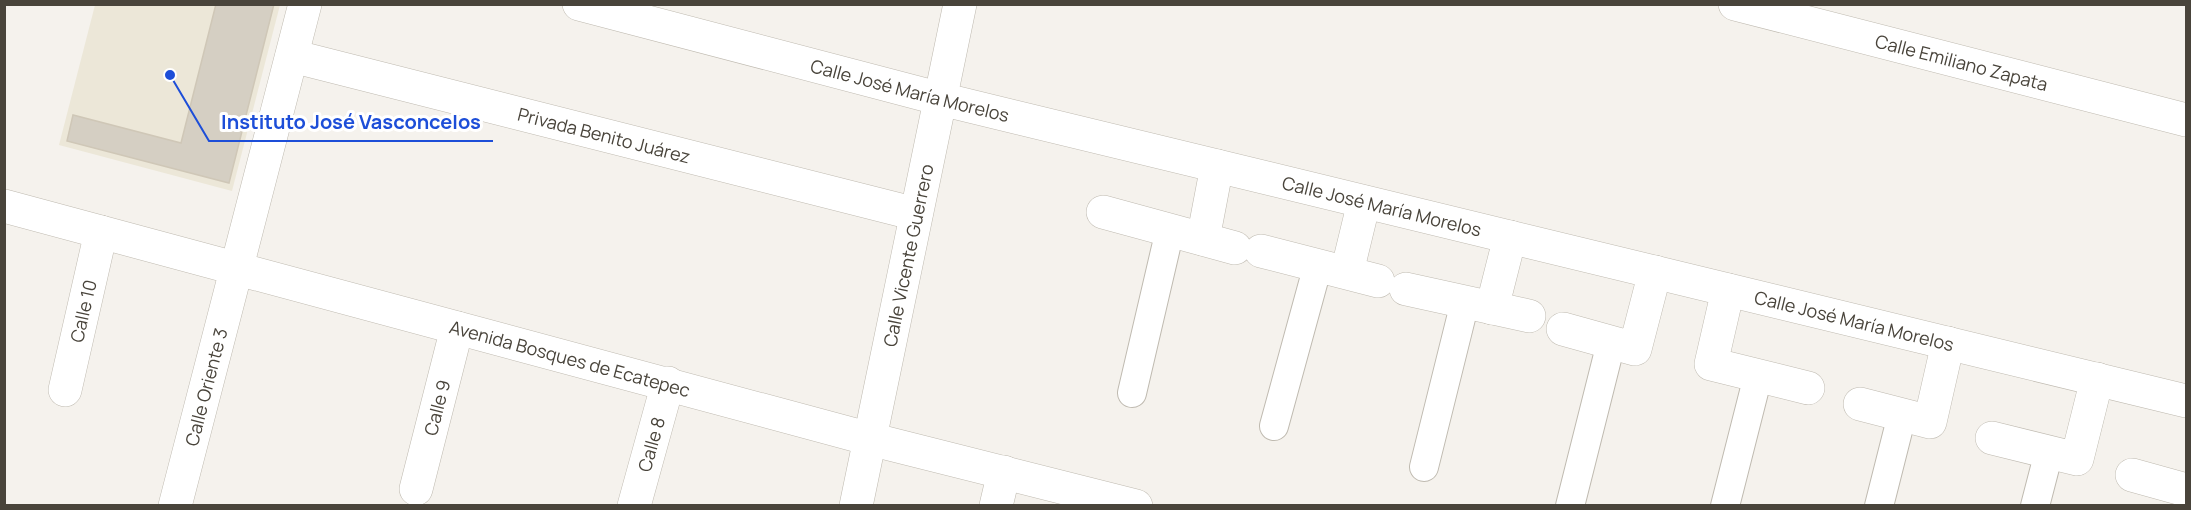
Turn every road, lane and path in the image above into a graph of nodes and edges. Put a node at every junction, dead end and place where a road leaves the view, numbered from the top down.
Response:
1 (305, 4) edge
2 (579, 4) edge
3 (960, 4) edge
4 (1735, 4) edge
5 (292, 56) junction
6 (941, 99) junction
7 (2187, 120) edge
8 (1217, 166) junction
9 (1364, 202) junction
10 (4, 206) edge
11 (1103, 212) dead end
12 (916, 214) junction
13 (1170, 230) junction
14 (101, 232) junction
15 (1510, 237) junction
16 (1203, 239) junction
17 (237, 269) junction
18 (1332, 269) junction
19 (1655, 272) junction
20 (1728, 290) junction
21 (1479, 305) junction
22 (1529, 316) dead end
23 (457, 327) junction
24 (1563, 329) dead end
25 (1611, 343) junction
26 (1948, 343) junction
27 (1758, 376) junction
28 (2097, 379) junction
29 (668, 383) junction
30 (1808, 388) dead end
31 (65, 390) dead end
32 (1132, 393) dead end
33 (2187, 401) edge
34 (1860, 404) dead end
35 (1902, 415) junction
36 (1274, 426) dead end
37 (1992, 438) dead end
38 (870, 439) junction
39 (2049, 452) junction
40 (1424, 467) dead end
41 (1004, 472) junction
42 (2132, 475) dead end
43 (416, 489) dead end
44 (2187, 490) edge
45 (175, 506) edge
46 (634, 506) edge
47 (856, 506) edge
48 (996, 506) edge
49 (1136, 506) edge
50 (1570, 506) edge
51 (1725, 506) edge
52 (1879, 506) edge
53 (2035, 506) edge

1 - 5 street, Calle Oriente 3
2 - 6 street, Calle José María Morelos
3 - 6 street, Calle Vicente Guerrero
4 - 7 street, Calle Emiliano Zapata
5 - 12 street, Privada Benito Juárez
5 - 17 street, Calle Oriente 3
6 - 8 street, Calle José María Morelos
6 - 12 street, Calle Vicente Guerrero
8 - 9 street, Calle José María Morelos
8 - 16 street
9 - 15 street, Calle José María Morelos
9 - 18 street
10 - 14 street, Avenida Bosques de Ecatepec
11 - 13 street
12 - 38 street, Calle Vicente Guerrero
13 - 16 street
13 - 32 street
14 - 17 street, Avenida Bosques de Ecatepec
14 - 31 street, Calle 10
15 - 19 street, Calle José María Morelos
15 - 21 street
16 - 18 street
17 - 23 street, Avenida Bosques de Ecatepec
17 - 45 street, Calle Oriente 3
18 - 21 street
18 - 36 street
19 - 20 street, Calle José María Morelos
19 - 25 street
20 - 26 street, Calle José María Morelos
20 - 27 street
21 - 22 street
21 - 40 street
23 - 29 street, Avenida Bosques de Ecatepec
23 - 43 street, Calle 9
24 - 25 street
25 - 50 street
26 - 28 street, Calle José María Morelos
26 - 35 street
27 - 30 street
27 - 51 street
28 - 33 street, Calle José María Morelos
28 - 39 street
29 - 38 street, Avenida Bosques de Ecatepec
29 - 46 street, Calle 8
34 - 35 street
35 - 52 street
37 - 39 street
38 - 41 street, Avenida Bosques de Ecatepec
38 - 47 street, Calle Vicente Guerrero
39 - 53 street
41 - 48 street
41 - 49 street, Avenida Bosques de Ecatepec
42 - 44 street

